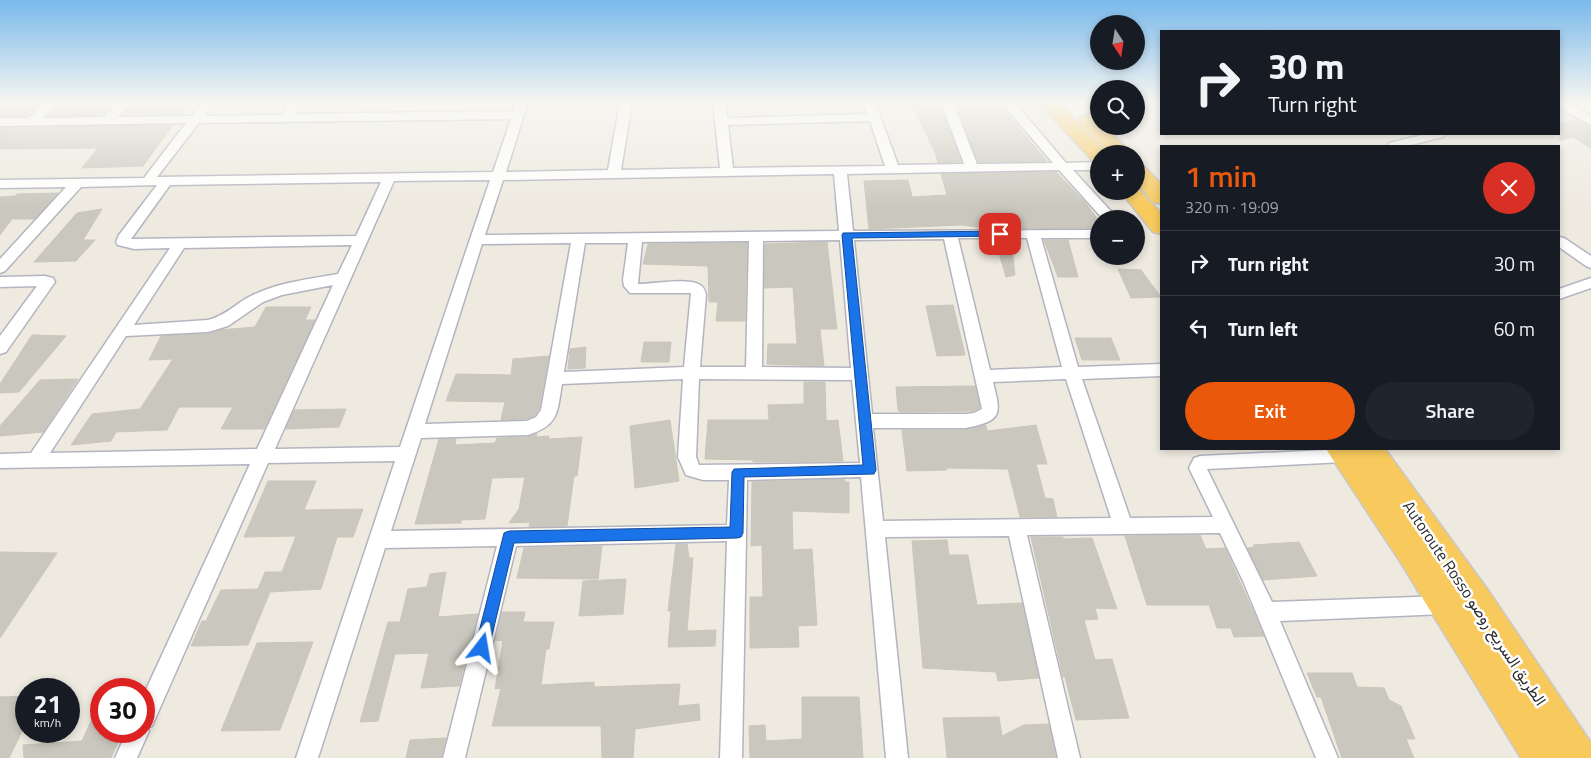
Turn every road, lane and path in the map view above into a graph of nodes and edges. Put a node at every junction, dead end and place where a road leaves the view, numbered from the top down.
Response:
1 (182, 137) edge
2 (510, 137) edge
3 (620, 137) edge
4 (723, 137) edge
5 (881, 137) edge
6 (960, 137) edge
7 (1037, 137) edge
8 (1081, 137) edge
9 (1430, 137) edge
10 (1412, 144) edge
11 (1090, 147) edge
12 (1090, 166) edge
13 (1063, 167) junction
14 (972, 169) junction
15 (894, 170) junction
16 (840, 171) junction
17 (726, 173) junction
18 (614, 174) junction
19 (498, 176) junction
20 (389, 178) junction
21 (1145, 178) edge
22 (147, 182) junction
23 (166, 182) junction
24 (77, 183) junction
25 (0, 184) edge
26 (1160, 196) edge
27 (1138, 200) edge
28 (1103, 210) edge
29 (1160, 226) edge
30 (950, 234) junction
31 (1033, 234) junction
32 (1090, 234) edge
33 (847, 235) junction
34 (756, 236) junction
35 (636, 238) junction
36 (579, 239) junction
37 (360, 240) junction
38 (476, 240) junction
39 (1560, 242) edge
40 (180, 243) junction
41 (18, 248) junction
42 (0, 249) edge
43 (1591, 262) edge
44 (0, 268) edge
45 (343, 278) junction
46 (0, 282) edge
47 (1591, 283) edge
48 (1560, 294) edge
49 (122, 331) junction
50 (0, 348) edge
51 (1160, 370) edge
52 (691, 373) junction
53 (754, 373) junction
54 (860, 374) junction
55 (1072, 374) junction
56 (982, 376) junction
57 (555, 378) junction
58 (864, 421) junction
59 (414, 431) junction
60 (1351, 451) edge
61 (406, 454) junction
62 (262, 456) junction
63 (36, 460) junction
64 (0, 461) edge
65 (869, 470) junction
66 (738, 472) junction
67 (1225, 525) junction
68 (1123, 526) junction
69 (1016, 528) junction
70 (875, 529) junction
71 (737, 533) junction
72 (509, 537) junction
73 (378, 540) junction
74 (1445, 605) junction
75 (1266, 612) junction
76 (155, 694) edge
77 (133, 743) edge
78 (126, 758) edge
79 (307, 758) edge
80 (454, 758) edge
81 (731, 758) edge
82 (897, 758) edge
83 (1069, 758) edge
84 (1327, 758) edge
85 (1542, 758) edge
86 (1580, 758) edge

1 - 22 street
2 - 19 street
3 - 18 street
4 - 17 street
5 - 15 street
6 - 14 street
7 - 13 street
8 - 11 highway
9 - 10 street
12 - 13 street
13 - 14 street
13 - 28 street
14 - 15 street
15 - 16 street
16 - 17 street
16 - 33 street
17 - 18 street
18 - 19 street
19 - 20 street
19 - 38 street
20 - 23 street
20 - 37 street
21 - 26 highway
22 - 23 street
22 - 24 street
23 - 40 street
24 - 25 street
24 - 41 street
27 - 29 highway
30 - 31 street
30 - 33 street
30 - 56 street
31 - 32 street
31 - 55 street
33 - 34 street
33 - 54 street
34 - 35 street
34 - 53 street
35 - 36 street
35 - 52 street
36 - 38 street
36 - 57 street
37 - 40 street
37 - 45 street
38 - 59 street
39 - 43 street
40 - 49 street
41 - 42 street
41 - 44 street
45 - 49 street
45 - 62 street
46 - 50 street
47 - 48 street
49 - 63 street
51 - 55 street
52 - 53 street
52 - 57 street
52 - 66 street
53 - 54 street
54 - 58 street
55 - 56 street
55 - 68 street
56 - 58 street
57 - 59 street
58 - 65 street
59 - 61 street
60 - 67 street
60 - 74 highway, Autoroute Rosso الطريق السريع روصو
60 - 86 highway, Autoroute Rosso الطريق السريع روصو
61 - 62 street
61 - 73 street
62 - 63 street
62 - 76 street
63 - 64 street
65 - 66 street
65 - 70 street
66 - 71 street
67 - 68 street
67 - 75 street
68 - 69 street
69 - 70 street
69 - 83 street
70 - 82 street
71 - 72 street
71 - 81 street
72 - 73 street
72 - 80 street
73 - 79 street
74 - 75 street
74 - 85 highway, Autoroute Rosso الطريق السريع روصو
75 - 84 street
77 - 78 street

